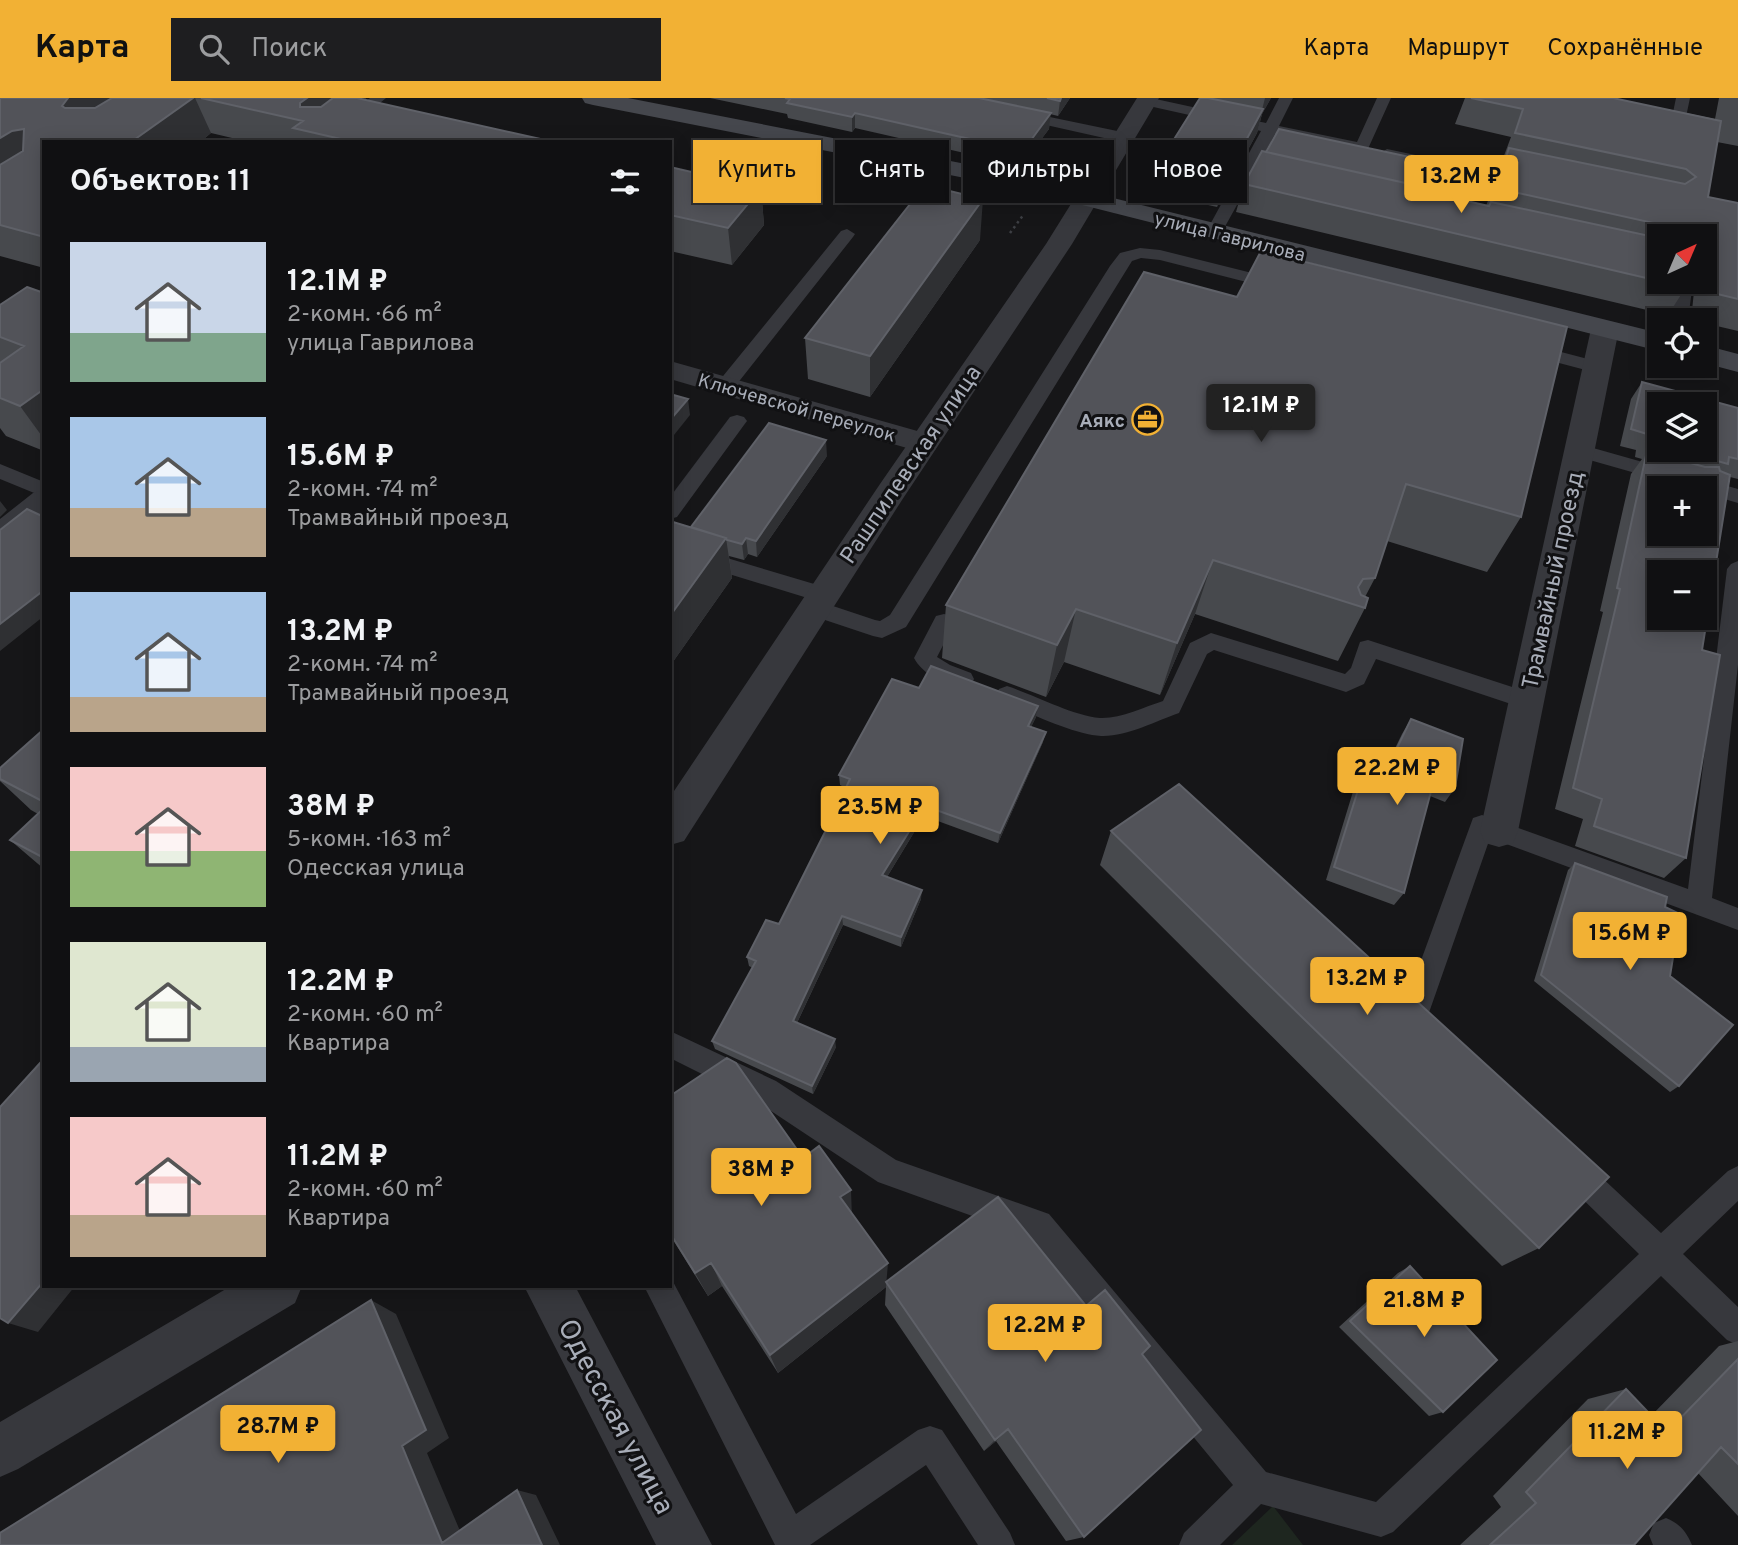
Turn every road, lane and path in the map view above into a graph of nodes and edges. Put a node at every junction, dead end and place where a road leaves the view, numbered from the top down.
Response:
1 (379, 98) edge
2 (593, 98) edge
3 (1286, 98) edge
4 (1384, 98) edge
5 (1683, 98) edge
6 (1147, 100) edge
7 (1003, 112) edge
8 (1640, 121) edge
9 (1270, 128) junction
10 (1122, 137) junction
11 (326, 140) edge
12 (1362, 148) junction
13 (1114, 150) edge
14 (963, 170) edge
15 (1248, 170) junction
16 (1552, 179) edge
17 (1301, 182) edge
18 (1082, 203) edge
19 (1104, 203) edge
20 (1214, 232) junction
21 (847, 234) dead end
22 (1292, 289) edge
23 (1605, 329) junction
24 (1647, 339) edge
25 (1502, 343) edge
26 (1717, 357) edge
27 (1738, 363) edge
28 (1597, 368) junction
29 (672, 371) edge
30 (726, 385) junction
31 (737, 421) dead end
32 (924, 443) junction
33 (1580, 450) junction
34 (0, 471) edge
35 (42, 489) edge
36 (1738, 496) edge
37 (42, 503) edge
38 (672, 509) edge
39 (0, 536) edge
40 (672, 549) edge
41 (1738, 569) edge
42 (819, 601) junction
43 (906, 609) junction
44 (1345, 641) edge
45 (1368, 648) junction
46 (1526, 700) junction
47 (672, 826) edge
48 (1499, 831) junction
49 (1699, 904) junction
50 (1738, 919) edge
51 (1415, 1018) edge
52 (672, 1045) edge
53 (1553, 1151) edge
54 (1738, 1181) edge
55 (1662, 1255) junction
56 (275, 1288) edge
57 (549, 1288) edge
58 (660, 1288) edge
59 (1738, 1329) edge
60 (0, 1451) edge
61 (1256, 1486) junction
62 (685, 1545) edge
63 (998, 1545) edge
64 (1196, 1545) edge

1 - 11 lane
2 - 14 main road, улица Гаврилова
3 - 9 lane
4 - 12 lane
5 - 8 lane
6 - 9 lane
6 - 10 street, Рашпилевская улица
7 - 10 lane
9 - 12 lane
9 - 15 lane
10 - 13 street, Рашпилевская улица
12 - 16 lane
15 - 17 lane
15 - 20 lane
18 - 32 street, Рашпилевская улица
19 - 20 main road, улица Гаврилова
20 - 23 main road, улица Гаврилова
21 - 30 lane
22 - 43 lane
23 - 24 main road, улица Гаврилова
23 - 28 street, Трамвайный проезд
25 - 28 lane
26 - 27 main road
28 - 33 street, Трамвайный проезд
29 - 30 street, Ключевской переулок
30 - 32 street, Ключевской переулок
31 - 38 lane
32 - 42 street, Рашпилевская улица
33 - 36 lane
33 - 46 street, Трамвайный проезд
34 - 35 lane
37 - 39 street
40 - 42 lane
41 - 49 lane
42 - 43 lane
42 - 47 street, Рашпилевская улица
43 - 45 lane
44 - 45 lane
45 - 46 lane
46 - 48 street, Трамвайный проезд
48 - 49 lane
48 - 51 lane
49 - 50 lane
52 - 61 lane
53 - 55 lane
54 - 55 lane
55 - 59 lane
55 - 61 lane
56 - 60 street
57 - 62 street, Одесская улица
58 - 63 lane
61 - 64 lane

